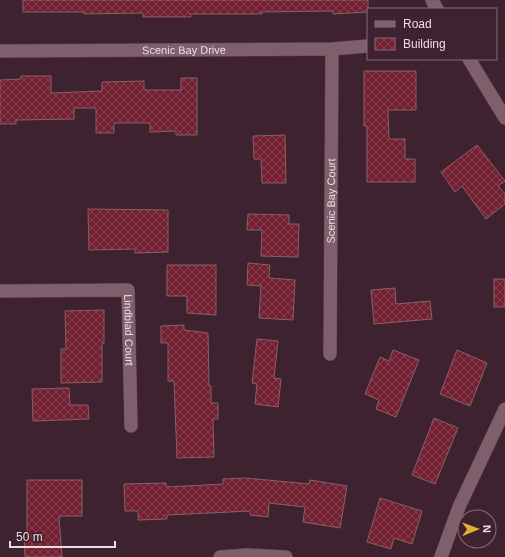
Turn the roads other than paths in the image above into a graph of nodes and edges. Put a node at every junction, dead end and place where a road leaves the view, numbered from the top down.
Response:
1 (367, 46) edge
2 (332, 49) junction
3 (0, 51) edge
4 (470, 60) edge
5 (505, 118) edge
6 (0, 291) edge
7 (330, 354) dead end
8 (505, 409) edge
9 (131, 426) dead end
10 (220, 557) edge
11 (286, 557) edge
12 (441, 557) edge

1 - 2 street, Scenic Bay Drive
2 - 3 street, Scenic Bay Drive
2 - 7 street, Scenic Bay Court
4 - 5 street
6 - 9 street, Lindblad Court
8 - 12 street
10 - 11 street

